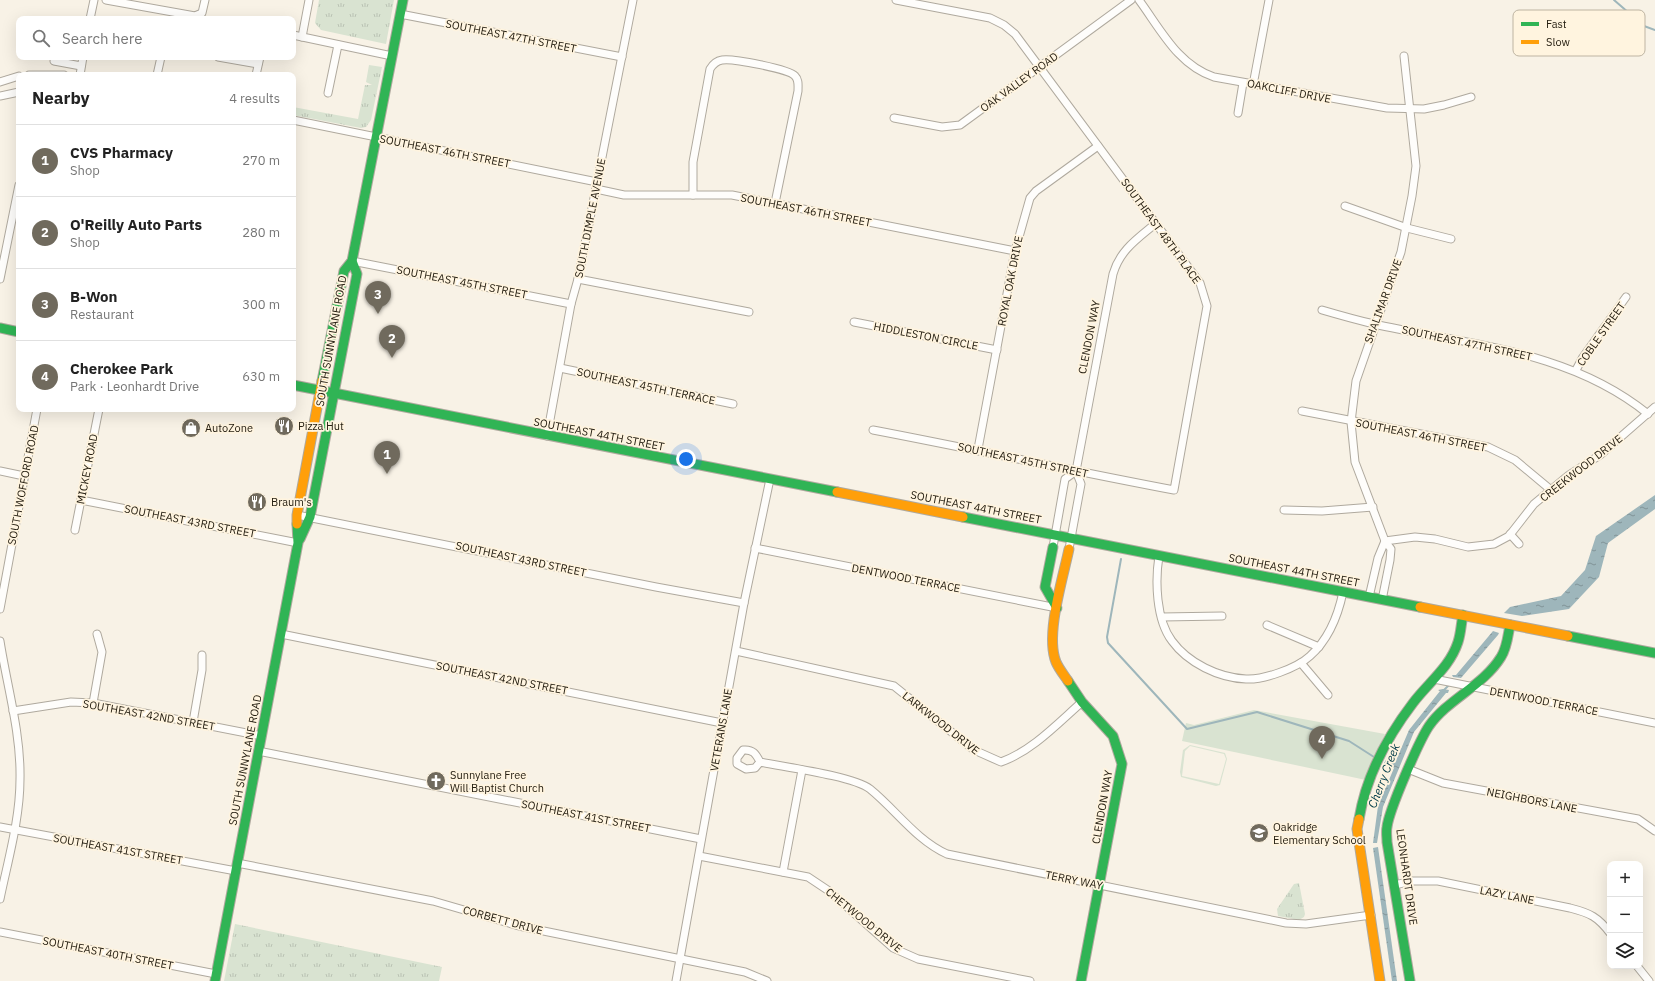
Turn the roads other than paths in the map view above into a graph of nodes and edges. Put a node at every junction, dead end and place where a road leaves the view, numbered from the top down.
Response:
1 (94, 0) edge
2 (106, 0) edge
3 (205, 0) edge
4 (309, 0) edge
5 (403, 0) edge
6 (633, 0) edge
7 (896, 0) edge
8 (1131, 0) edge
9 (1139, 0) edge
10 (1269, 0) edge
11 (911, 2) edge
12 (400, 14) junction
13 (169, 15) edge
14 (91, 16) edge
15 (296, 36) edge
16 (302, 37) junction
17 (338, 45) junction
18 (392, 56) junction
19 (1404, 56) dead end
20 (622, 57) junction
21 (82, 60) edge
22 (160, 60) edge
23 (259, 60) edge
24 (54, 61) dead end
25 (81, 66) junction
26 (1040, 67) junction
27 (80, 72) edge
28 (158, 72) edge
29 (257, 72) edge
30 (16, 77) edge
31 (0, 82) edge
32 (1243, 83) junction
33 (1253, 85) junction
34 (16, 93) edge
35 (328, 93) dead end
36 (0, 96) edge
37 (1471, 97) dead end
38 (1410, 110) junction
39 (1238, 113) dead end
40 (894, 118) dead end
41 (296, 121) edge
42 (377, 138) junction
43 (1098, 146) junction
44 (596, 185) junction
45 (693, 195) junction
46 (16, 200) edge
47 (775, 203) junction
48 (1345, 206) dead end
49 (1155, 224) junction
50 (1407, 228) junction
51 (1451, 238) dead end
52 (1015, 251) junction
53 (352, 260) junction
54 (0, 279) edge
55 (578, 279) junction
56 (1626, 297) dead end
57 (571, 304) junction
58 (1322, 310) dead end
59 (749, 312) dead end
60 (854, 322) dead end
61 (1374, 324) junction
62 (0, 328) edge
63 (16, 331) edge
64 (997, 350) junction
65 (560, 368) junction
66 (1576, 370) junction
67 (296, 386) edge
68 (320, 390) junction
69 (334, 393) junction
70 (733, 404) dead end
71 (1655, 406) edge
72 (1302, 411) dead end
73 (36, 412) edge
74 (98, 412) edge
75 (1648, 414) junction
76 (1351, 422) junction
77 (873, 430) dead end
78 (547, 436) junction
79 (978, 449) junction
80 (0, 471) edge
81 (1076, 471) junction
82 (24, 476) junction
83 (770, 479) junction
84 (1174, 490) joint
85 (1551, 490) junction
86 (81, 500) junction
87 (1373, 507) junction
88 (1284, 510) dead end
89 (297, 515) junction
90 (310, 517) junction
91 (75, 530) dead end
92 (1510, 534) junction
93 (1056, 535) junction
94 (1071, 538) junction
95 (1385, 541) junction
96 (298, 543) junction
97 (1519, 544) dead end
98 (1053, 547) joint
99 (755, 548) junction
100 (1069, 550) joint
101 (1159, 556) junction
102 (1048, 571) junction
103 (1064, 574) junction
104 (1343, 592) junction
105 (1370, 597) junction
106 (1382, 600) junction
107 (744, 603) junction
108 (1057, 608) junction
109 (0, 609) edge
110 (1463, 615) junction
111 (1222, 616) dead end
112 (1162, 617) junction
113 (1267, 625) dead end
114 (1510, 625) junction
115 (97, 634) dead end
116 (281, 634) junction
117 (0, 641) edge
118 (1320, 646) junction
119 (736, 651) junction
120 (1655, 653) edge
121 (202, 655) dead end
122 (1301, 663) junction
123 (1434, 679) junction
124 (1473, 687) junction
125 (1328, 695) dead end
126 (1082, 702) junction
127 (93, 703) junction
128 (13, 711) junction
129 (192, 722) junction
130 (722, 722) junction
131 (1655, 723) edge
132 (262, 736) junction
133 (258, 751) junction
134 (760, 762) dead end
135 (1408, 769) junction
136 (802, 770) junction
137 (0, 827) edge
138 (14, 830) junction
139 (1655, 831) edge
140 (701, 840) junction
141 (699, 856) junction
142 (237, 867) junction
143 (783, 872) junction
144 (1100, 885) junction
145 (1396, 885) junction
146 (0, 899) edge
147 (1371, 915) junction
148 (1607, 929) edge
149 (0, 932) edge
150 (680, 959) junction
151 (1639, 969) edge
152 (216, 978) edge
153 (676, 981) edge
154 (767, 981) edge
155 (1030, 981) edge
156 (1082, 981) edge
157 (1380, 981) edge
158 (1410, 981) edge
159 (1649, 981) edge

1 - 14 street
2 - 13 street
3 - 13 street
4 - 16 street
5 - 12 main road, SOUTH SUNNYLANE ROAD
6 - 20 street, SOUTH DIMPLE AVENUE
7 - 11 street, SOUTHEAST 48TH PLACE
8 - 26 street, OAK VALLEY ROAD
9 - 32 street, OAKCLIFF DRIVE
10 - 33 street
11 - 26 street, SOUTHEAST 48TH PLACE
12 - 18 main road, SOUTH SUNNYLANE ROAD
12 - 20 street, SOUTHEAST 47TH STREET
15 - 16 street
16 - 17 street
17 - 18 street
17 - 35 street
18 - 42 main road, SOUTH SUNNYLANE ROAD
19 - 38 street, SHALIMAR DRIVE
20 - 44 street, SOUTH DIMPLE AVENUE
21 - 25 street
22 - 28 street
23 - 29 street
24 - 25 street
25 - 27 street
26 - 40 street, OAK VALLEY ROAD
26 - 43 street, SOUTHEAST 48TH PLACE
30 - 31 street
32 - 33 street, OAKCLIFF DRIVE
32 - 39 street
33 - 38 street, OAKCLIFF DRIVE
34 - 36 street
37 - 38 street, OAKCLIFF DRIVE
38 - 50 street, SHALIMAR DRIVE
41 - 42 street, SOUTHEAST 46TH STREET
42 - 44 street, SOUTHEAST 46TH STREET
42 - 53 main road, SOUTH SUNNYLANE ROAD
43 - 49 street, SOUTHEAST 48TH PLACE
43 - 52 street, ROYAL OAK DRIVE
44 - 45 street, SOUTHEAST 46TH STREET
44 - 55 street, SOUTH DIMPLE AVENUE
45 - 47 street, SOUTHEAST 46TH STREET
45 - 47 street
46 - 54 street
47 - 52 street, SOUTHEAST 46TH STREET
48 - 50 street
49 - 81 street, CLENDON WAY
49 - 84 street, SOUTHEAST 48TH PLACE
50 - 51 street
50 - 61 street, SHALIMAR DRIVE
52 - 64 street, ROYAL OAK DRIVE
53 - 57 street, SOUTHEAST 45TH STREET
53 - 68 main road, SOUTH SUNNYLANE ROAD
53 - 69 main road, SOUTH SUNNYLANE ROAD
55 - 57 street, SOUTH DIMPLE AVENUE
55 - 59 street
56 - 66 street, COBLE STREET
57 - 65 street, SOUTH DIMPLE AVENUE
58 - 61 street, SOUTHEAST 47TH STREET
60 - 64 street, HIDDLESTON CIRCLE
61 - 66 street, SOUTHEAST 47TH STREET
61 - 76 street, SHALIMAR DRIVE
62 - 63 main road
64 - 79 street, ROYAL OAK DRIVE
65 - 70 street, SOUTHEAST 45TH TERRACE
65 - 78 street, SOUTH DIMPLE AVENUE
66 - 75 street, SOUTHEAST 47TH STREET
67 - 68 main road, SOUTHEAST 44TH STREET
68 - 69 main road, SOUTHEAST 44TH STREET
68 - 89 main road, SOUTH SUNNYLANE ROAD
69 - 78 main road, SOUTHEAST 44TH STREET
69 - 90 main road, SOUTH SUNNYLANE ROAD
71 - 75 street, CREEKWOOD DRIVE
72 - 76 street, SOUTHEAST 46TH STREET
73 - 82 street, SOUTH WOFFORD ROAD
74 - 86 street, MICKEY ROAD
75 - 85 street, CREEKWOOD DRIVE
76 - 85 street, SOUTHEAST 46TH STREET
76 - 87 street, SHALIMAR DRIVE
77 - 79 street, SOUTHEAST 45TH STREET
78 - 83 main road, SOUTHEAST 44TH STREET
79 - 81 street, SOUTHEAST 45TH STREET
80 - 82 street
81 - 84 street, SOUTHEAST 45TH STREET
81 - 93 street, CLENDON WAY
81 - 94 street, CLENDON WAY
82 - 109 street, SOUTH WOFFORD ROAD
83 - 93 main road, SOUTHEAST 44TH STREET
83 - 99 street, VETERANS LANE
85 - 92 street, CREEKWOOD DRIVE
86 - 91 street, MICKEY ROAD
86 - 96 street, SOUTHEAST 43RD STREET
87 - 88 street
87 - 95 street, SHALIMAR DRIVE
89 - 90 street, SOUTHEAST 43RD STREET
89 - 96 main road, SOUTH SUNNYLANE ROAD
90 - 96 main road, SOUTH SUNNYLANE ROAD
90 - 107 street, SOUTHEAST 43RD STREET
92 - 95 street, CREEKWOOD DRIVE
92 - 97 street
93 - 94 main road, SOUTHEAST 44TH STREET
93 - 98 street, CLENDON WAY
94 - 100 street, CLENDON WAY
94 - 101 main road, SOUTHEAST 44TH STREET
95 - 105 street
95 - 106 street, SHALIMAR DRIVE
96 - 116 main road, SOUTH SUNNYLANE ROAD
98 - 102 main road, CLENDON WAY
99 - 107 street, VETERANS LANE
99 - 108 street, DENTWOOD TERRACE
100 - 103 main road, CLENDON WAY
101 - 104 main road, SOUTHEAST 44TH STREET
101 - 112 street
102 - 103 main road
102 - 108 main road, CLENDON WAY
103 - 108 main road, CLENDON WAY
104 - 105 main road, SOUTHEAST 44TH STREET
104 - 118 street
105 - 106 main road, SOUTHEAST 44TH STREET
106 - 110 main road, SOUTHEAST 44TH STREET
107 - 119 street, VETERANS LANE
108 - 126 main road, CLENDON WAY
110 - 114 main road, SOUTHEAST 44TH STREET
110 - 123 main road
111 - 112 street
112 - 122 street
113 - 118 street
114 - 120 main road, SOUTHEAST 44TH STREET
114 - 124 main road, LEONHARDT DRIVE
115 - 127 street
116 - 130 street, SOUTHEAST 42ND STREET
116 - 132 main road, SOUTH SUNNYLANE ROAD
117 - 128 street
118 - 122 street
119 - 126 street, LARKWOOD DRIVE
119 - 130 street, VETERANS LANE
121 - 129 street
122 - 125 street
123 - 124 street, DENTWOOD TERRACE
123 - 147 main road
124 - 131 street, DENTWOOD TERRACE
124 - 135 main road, LEONHARDT DRIVE
126 - 144 main road, CLENDON WAY
127 - 128 street, SOUTHEAST 42ND STREET
127 - 129 street, SOUTHEAST 42ND STREET
128 - 138 street
129 - 132 street, SOUTHEAST 42ND STREET
130 - 140 street, VETERANS LANE
132 - 133 main road, SOUTH SUNNYLANE ROAD
133 - 140 street, SOUTHEAST 41ST STREET
133 - 142 main road, SOUTH SUNNYLANE ROAD
134 - 136 street, TERRY WAY
135 - 139 street, NEIGHBORS LANE
135 - 145 main road, LEONHARDT DRIVE
136 - 143 street
136 - 144 street, TERRY WAY
137 - 138 street, SOUTHEAST 41ST STREET
138 - 142 street, SOUTHEAST 41ST STREET
138 - 146 street
140 - 141 street, VETERANS LANE
141 - 143 street, CHETWOOD DRIVE
141 - 150 street, VETERANS LANE
142 - 150 street, CORBETT DRIVE
142 - 152 main road, SOUTH SUNNYLANE ROAD
143 - 155 street, CHETWOOD DRIVE
144 - 147 street, TERRY WAY
144 - 156 main road, CLENDON WAY
145 - 148 street, LAZY LANE
145 - 158 main road, LEONHARDT DRIVE
147 - 157 main road
149 - 152 street, SOUTHEAST 40TH STREET
150 - 153 street, VETERANS LANE
150 - 154 street, CORBETT DRIVE
151 - 159 street

